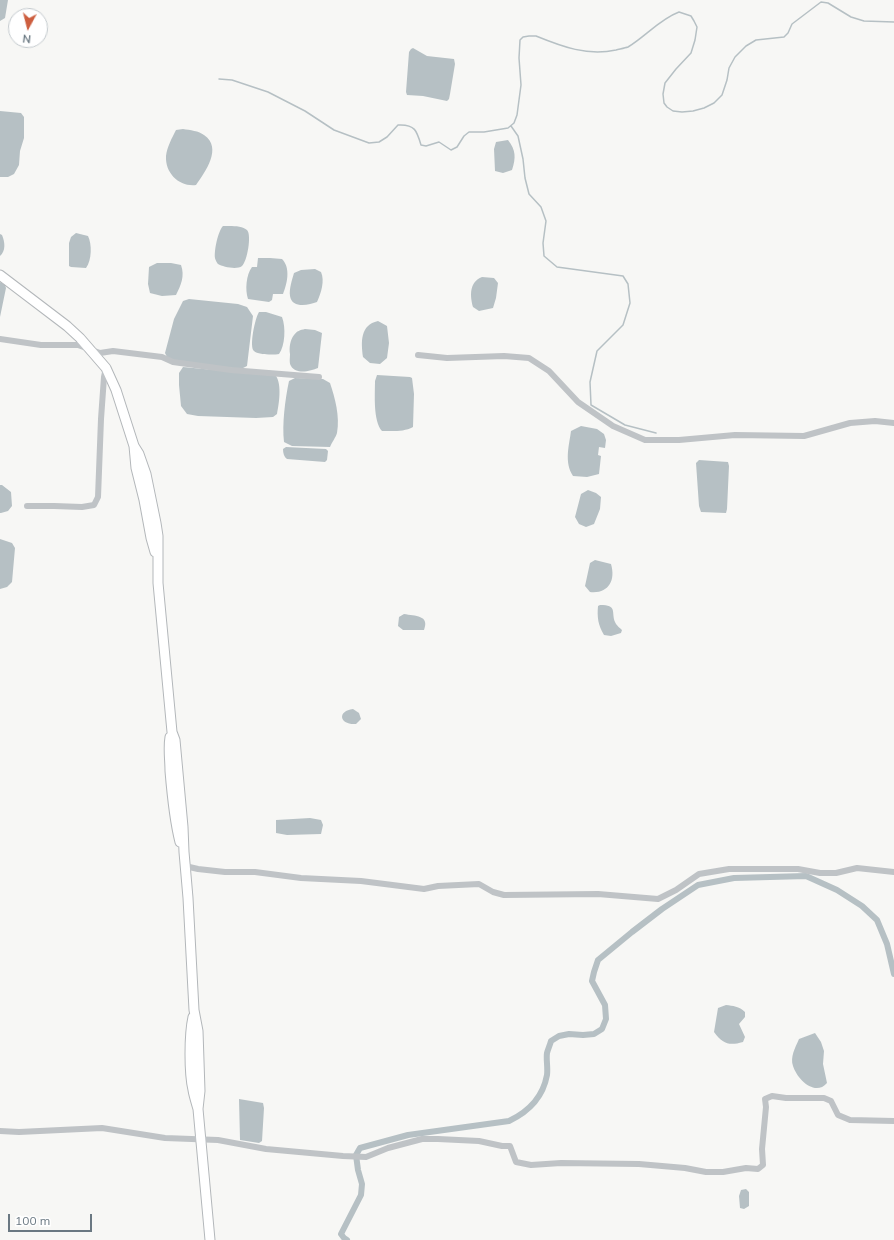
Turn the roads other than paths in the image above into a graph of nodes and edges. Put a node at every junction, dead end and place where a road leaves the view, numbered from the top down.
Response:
1 (0, 275) edge
2 (0, 339) edge
3 (90, 349) junction
4 (418, 355) dead end
5 (106, 368) junction
6 (319, 377) dead end
7 (894, 423) edge
8 (27, 506) dead end
9 (185, 866) junction
10 (894, 872) edge
11 (894, 1121) edge
12 (0, 1131) edge
13 (201, 1139) junction
14 (210, 1240) edge

1 - 3 main road
2 - 3 street
3 - 5 main road
3 - 6 street
4 - 7 street
5 - 8 street
5 - 9 main road
9 - 10 street
9 - 13 main road
11 - 13 street
12 - 13 street
13 - 14 main road

